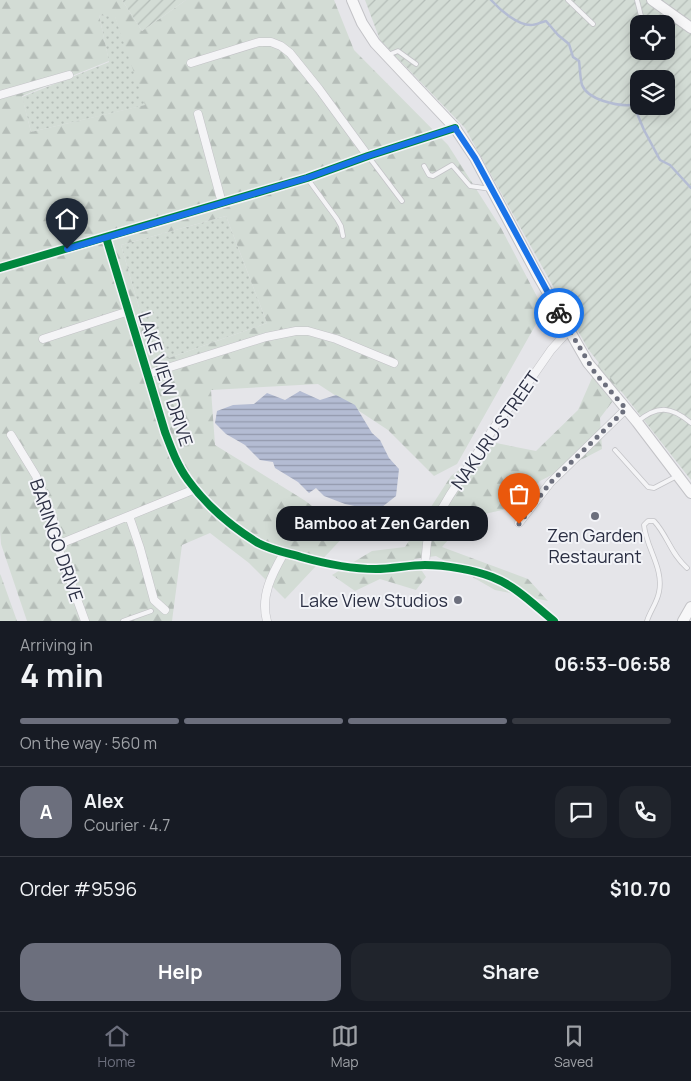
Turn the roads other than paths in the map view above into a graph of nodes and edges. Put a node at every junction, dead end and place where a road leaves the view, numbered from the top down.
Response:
1 (352, 0) edge
2 (568, 0) edge
3 (637, 0) edge
4 (652, 0) edge
5 (641, 15) edge
6 (593, 24) dead end
7 (691, 28) edge
8 (386, 56) junction
9 (191, 63) dead end
10 (416, 64) dead end
11 (69, 75) dead end
12 (0, 95) edge
13 (198, 114) dead end
14 (455, 128) junction
15 (368, 156) junction
16 (424, 166) dead end
17 (307, 178) junction
18 (493, 190) junction
19 (402, 202) dead end
20 (222, 203) junction
21 (343, 236) dead end
22 (106, 237) junction
23 (0, 268) edge
24 (129, 311) junction
25 (569, 330) junction
26 (42, 339) dead end
27 (394, 363) dead end
28 (148, 374) junction
29 (626, 409) junction
30 (637, 422) junction
31 (691, 423) edge
32 (11, 435) dead end
33 (615, 450) dead end
34 (677, 476) junction
35 (195, 489) junction
36 (691, 493) edge
37 (129, 516) junction
38 (519, 524) dead end
39 (57, 545) junction
40 (284, 553) junction
41 (425, 565) junction
42 (687, 568) dead end
43 (691, 607) edge
44 (151, 610) dead end
45 (166, 610) dead end
46 (85, 621) edge
47 (123, 621) edge
48 (267, 621) edge
49 (554, 621) edge
50 (647, 621) edge
51 (683, 621) edge

1 - 8 main road
2 - 6 lane
3 - 5 lane
4 - 7 main road
8 - 10 lane
8 - 14 main road
9 - 15 street
11 - 12 street
13 - 20 street
14 - 15 street
14 - 18 main road
15 - 17 street
15 - 19 lane
16 - 18 lane
17 - 20 street
17 - 21 lane
18 - 25 main road
20 - 22 street
22 - 23 street
22 - 24 street, LAKE VIEW DRIVE
24 - 26 street
24 - 28 street, LAKE VIEW DRIVE
25 - 29 main road
25 - 41 street, NAKURU STREET
27 - 28 street
28 - 35 street, LAKE VIEW DRIVE
29 - 30 main road
29 - 38 street
30 - 31 lane
30 - 34 main road
32 - 39 street, BARINGO DRIVE
33 - 34 lane
34 - 36 main road
35 - 37 street
35 - 40 street, LAKE VIEW DRIVE
37 - 39 street
37 - 45 street
39 - 46 street, BARINGO DRIVE
40 - 41 street, LAKE VIEW DRIVE
40 - 48 street
41 - 49 street, LAKE VIEW DRIVE
42 - 50 lane
43 - 51 main road
44 - 47 lane

